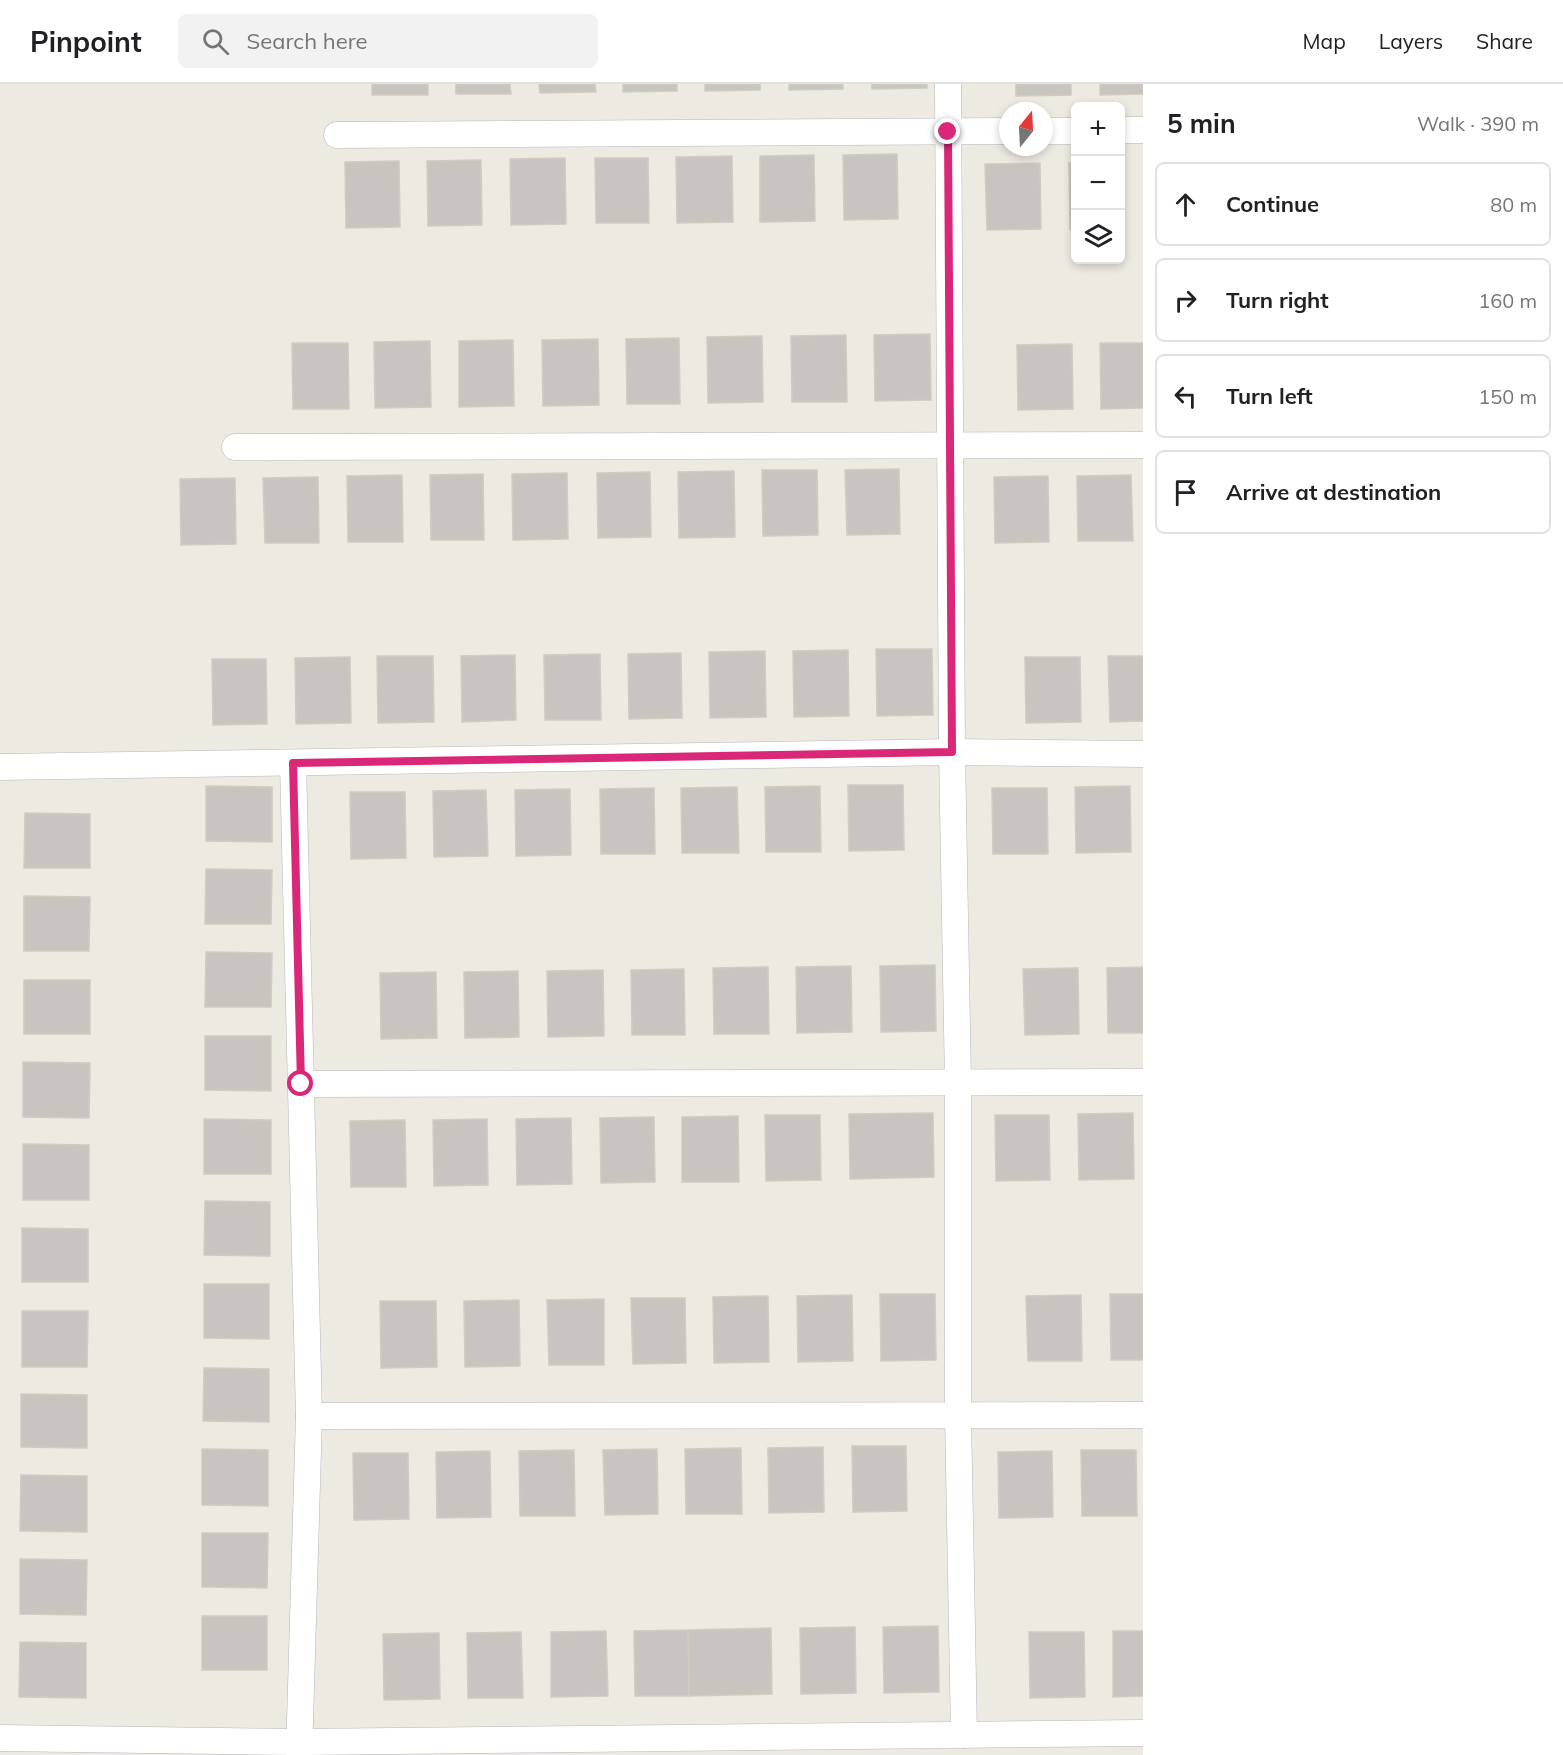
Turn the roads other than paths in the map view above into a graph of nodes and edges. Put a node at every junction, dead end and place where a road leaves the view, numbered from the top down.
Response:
1 (948, 84) edge
2 (1071, 130) edge
3 (1125, 130) edge
4 (1143, 130) edge
5 (999, 131) edge
6 (1053, 131) edge
7 (948, 132) junction
8 (337, 135) dead end
9 (951, 445) junction
10 (1143, 446) edge
11 (235, 447) dead end
12 (952, 752) junction
13 (1143, 754) edge
14 (293, 763) junction
15 (0, 767) edge
16 (1143, 1082) edge
17 (958, 1083) junction
18 (301, 1084) junction
19 (958, 1415) junction
20 (1143, 1415) edge
21 (309, 1416) junction
22 (1143, 1733) edge
23 (964, 1735) junction
24 (0, 1738) edge
25 (299, 1748) edge

1 - 7 street
2 - 6 street
3 - 4 street
5 - 7 street
7 - 8 street
7 - 9 street
9 - 10 street
9 - 11 street
9 - 12 street
12 - 13 street
12 - 14 street
12 - 17 street
14 - 15 street
14 - 18 street
16 - 17 street
17 - 18 street
17 - 19 street
18 - 21 street
19 - 20 street
19 - 21 street
19 - 23 street
21 - 25 street
22 - 23 street
23 - 25 street
24 - 25 street

